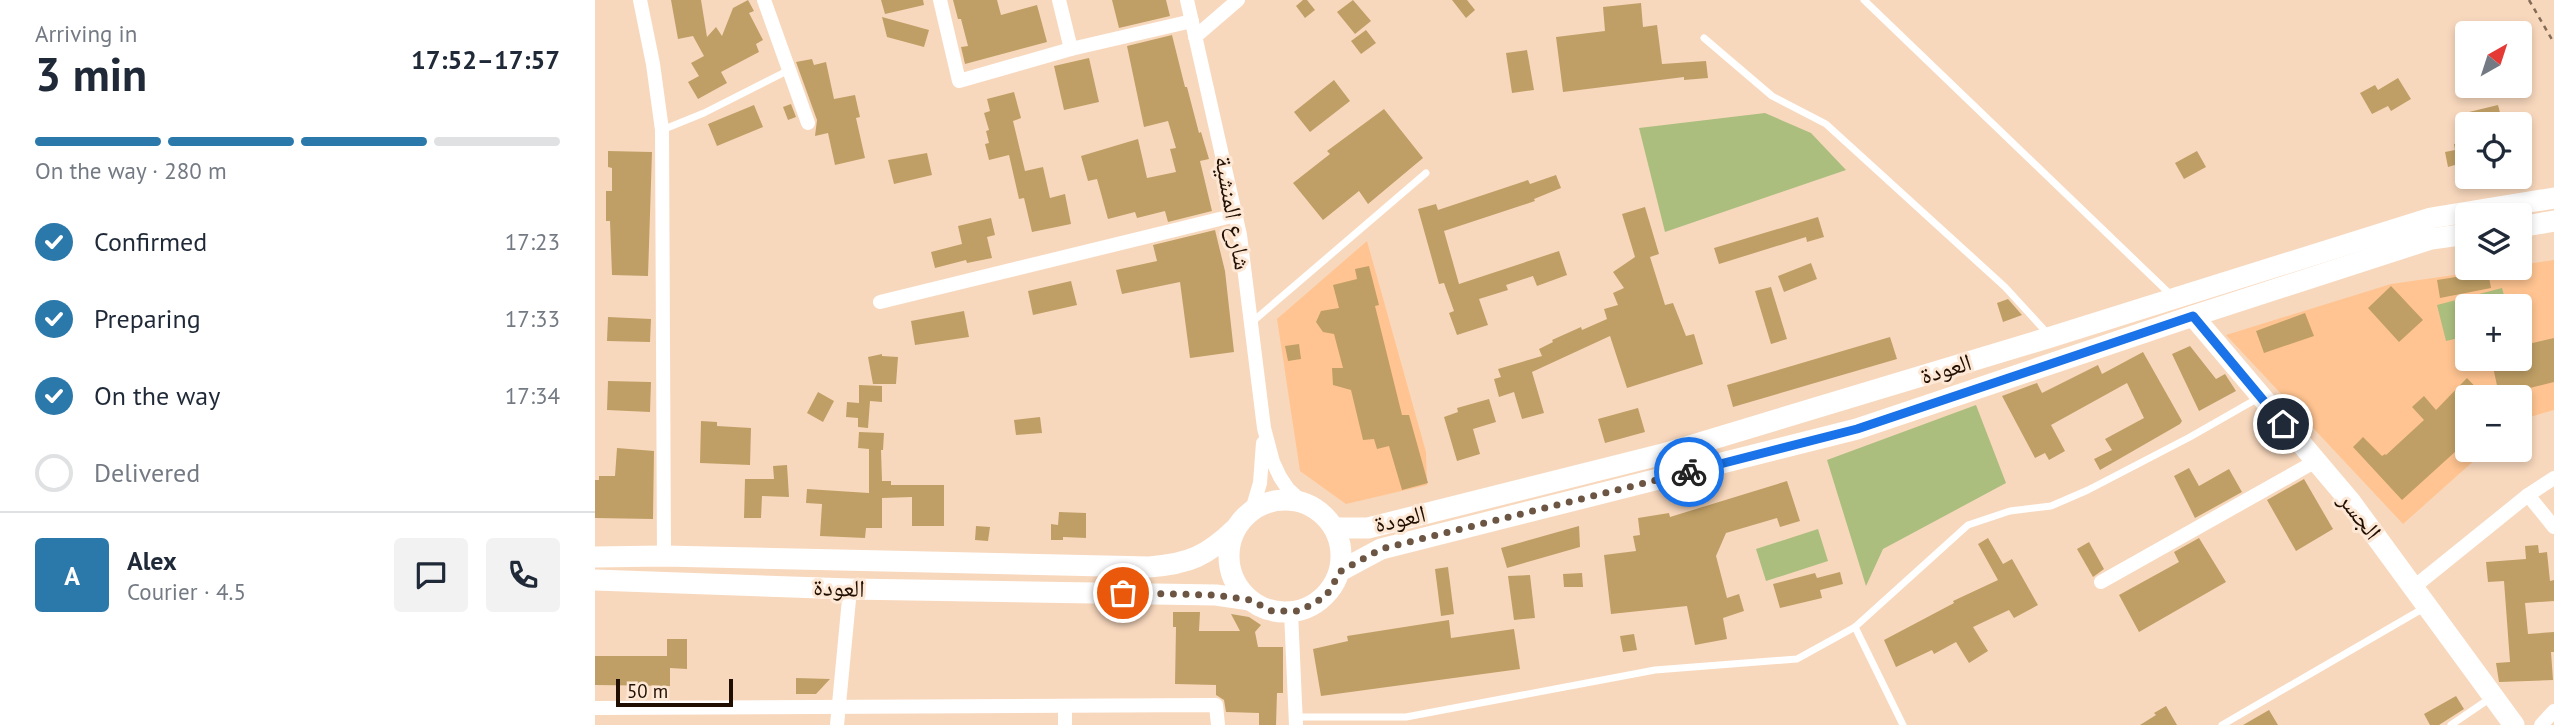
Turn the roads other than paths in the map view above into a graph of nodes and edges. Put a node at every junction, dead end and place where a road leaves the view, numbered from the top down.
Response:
1 (640, 0) edge
2 (764, 0) edge
3 (940, 0) edge
4 (1059, 0) edge
5 (1187, 0) edge
6 (1238, 0) edge
7 (1864, 0) edge
8 (1192, 21) junction
9 (1195, 37) junction
10 (1704, 38) dead end
11 (1071, 48) junction
12 (789, 70) junction
13 (808, 123) dead end
14 (662, 130) junction
15 (1426, 173) dead end
16 (2554, 198) edge
17 (1236, 215) junction
18 (2554, 221) edge
19 (2532, 225) edge
20 (2455, 236) edge
21 (2174, 298) junction
22 (880, 302) dead end
23 (2193, 316) junction
24 (1250, 323) junction
25 (2050, 337) junction
26 (2262, 396) junction
27 (1264, 428) junction
28 (2316, 461) junction
29 (2554, 478) edge
30 (2528, 495) junction
31 (1301, 501) junction
32 (1252, 510) junction
33 (2554, 527) edge
34 (1236, 528) junction
35 (1335, 528) junction
36 (664, 556) junction
37 (595, 557) edge
38 (1341, 571) junction
39 (595, 580) edge
40 (2101, 582) dead end
41 (2414, 587) junction
42 (850, 589) junction
43 (1250, 600) junction
44 (2427, 606) junction
45 (1290, 612) junction
46 (1855, 626) junction
47 (2492, 697) junction
48 (1065, 707) junction
49 (595, 708) edge
50 (838, 708) junction
51 (2554, 711) edge
52 (1296, 721) edge
53 (1407, 721) edge
54 (838, 725) edge
55 (1065, 725) edge
56 (1218, 725) edge
57 (1903, 725) edge
58 (2222, 725) edge
59 (2451, 725) edge
60 (2514, 725) edge
61 (2541, 725) edge

1 - 14 street
2 - 12 street
3 - 11 street
4 - 11 street
5 - 8 street, شارع المنشية
6 - 9 street
7 - 21 lane
8 - 9 street, شارع المنشية
8 - 11 street
9 - 17 street, شارع المنشية
10 - 25 lane
12 - 13 street
12 - 14 lane
14 - 36 street
15 - 24 lane
16 - 21 main road, العودة
17 - 22 street
17 - 24 street, شارع المنشية
18 - 19 main road
20 - 23 main road, العودة
21 - 23 lane
21 - 25 main road, العودة
23 - 26 main road, الجسر
23 - 38 main road, العودة
24 - 27 street, شارع المنشية
25 - 35 main road, العودة
26 - 28 main road, الجسر
26 - 46 lane
27 - 31 street, شارع المنشية
27 - 32 street, شارع المنشية
28 - 40 street
28 - 41 main road, الجسر
29 - 30 street
30 - 33 street
30 - 41 street
31 - 32 main road
31 - 35 main road
32 - 34 main road
34 - 36 main road, العودة
34 - 43 main road
35 - 38 main road
36 - 37 main road, العودة
38 - 45 main road
39 - 42 main road, العودة
41 - 44 main road, الجسر
42 - 43 main road, العودة
42 - 50 street
43 - 45 main road
44 - 47 main road, الجسر
44 - 58 lane
45 - 52 street
46 - 53 lane
46 - 57 lane
47 - 59 lane
47 - 60 main road, الجسر
48 - 50 street
48 - 55 street
48 - 56 street
49 - 50 street
50 - 54 street
51 - 61 street
52 - 53 lane

